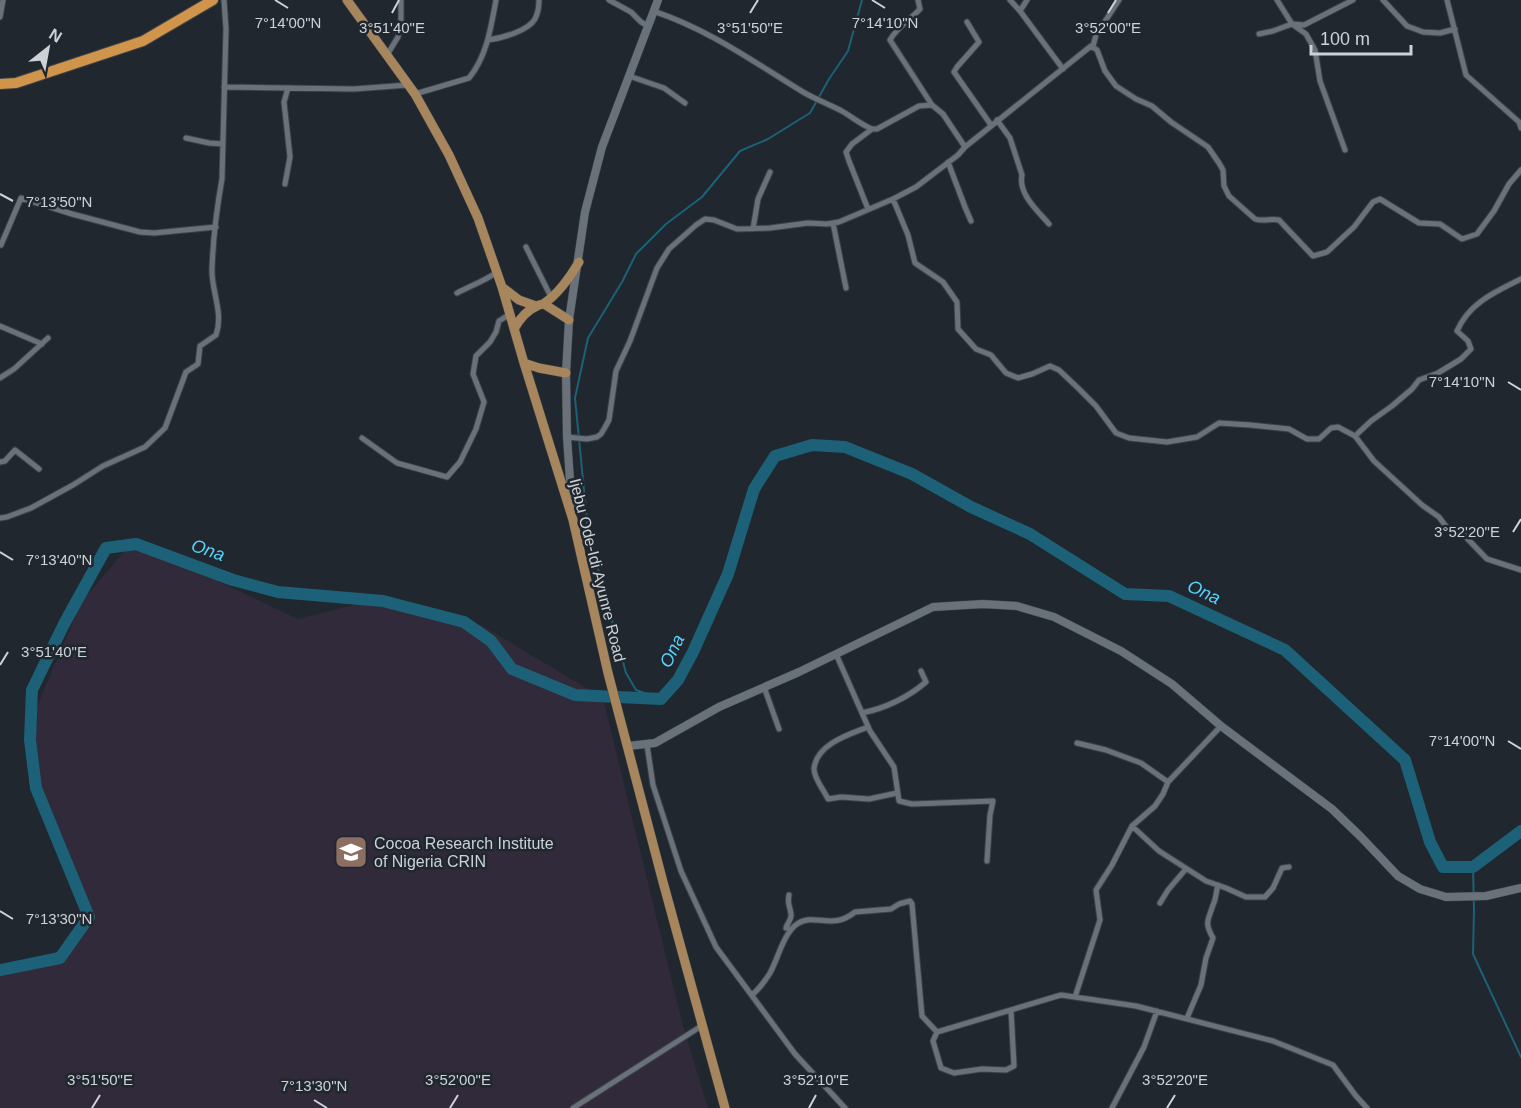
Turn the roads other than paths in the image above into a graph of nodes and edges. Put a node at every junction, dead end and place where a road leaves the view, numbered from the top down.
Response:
1 (3, 0) edge
2 (213, 0) edge
3 (224, 0) edge
4 (348, 0) edge
5 (401, 0) edge
6 (496, 0) edge
7 (539, 0) edge
8 (609, 0) edge
9 (658, 0) edge
10 (918, 0) edge
11 (1010, 0) edge
12 (1027, 0) edge
13 (1119, 0) edge
14 (1277, 0) edge
15 (1353, 0) edge
16 (1383, 0) edge
17 (1448, 0) edge
18 (653, 11) junction
19 (1020, 11) junction
20 (0, 17) edge
21 (967, 22) dead end
22 (1292, 24) junction
23 (648, 26) junction
24 (1455, 29) junction
25 (1259, 34) dead end
26 (488, 40) junction
27 (1094, 46) junction
28 (387, 55) junction
29 (1063, 69) junction
30 (629, 76) junction
31 (0, 84) edge
32 (408, 85) junction
33 (224, 87) junction
34 (288, 87) junction
35 (415, 94) junction
36 (686, 103) dead end
37 (932, 105) junction
38 (997, 120) junction
39 (991, 125) junction
40 (1521, 128) edge
41 (872, 129) junction
42 (186, 138) dead end
43 (223, 144) junction
44 (965, 147) junction
45 (1345, 150) dead end
46 (948, 162) junction
47 (1521, 170) edge
48 (770, 172) dead end
49 (285, 184) dead end
50 (893, 199) junction
51 (868, 209) junction
52 (971, 221) dead end
53 (833, 223) junction
54 (1049, 224) dead end
55 (216, 227) junction
56 (753, 229) junction
57 (0, 244) edge
58 (526, 247) dead end
59 (579, 262) junction
60 (496, 272) junction
61 (1521, 279) edge
62 (502, 287) junction
63 (846, 288) dead end
64 (456, 293) dead end
65 (544, 302) junction
66 (510, 314) junction
67 (569, 320) junction
68 (0, 326) edge
69 (514, 329) junction
70 (48, 338) dead end
71 (42, 344) junction
72 (524, 363) junction
73 (566, 373) junction
74 (0, 378) edge
75 (567, 436) junction
76 (1355, 436) junction
77 (362, 438) dead end
78 (0, 462) edge
79 (39, 469) dead end
80 (0, 518) edge
81 (573, 520) junction
82 (1521, 570) edge
83 (836, 654) junction
84 (921, 672) dead end
85 (764, 687) junction
86 (862, 713) junction
87 (1221, 726) junction
88 (868, 727) junction
89 (779, 729) dead end
90 (1077, 743) dead end
91 (647, 745) junction
92 (628, 746) junction
93 (1168, 782) junction
94 (897, 793) junction
95 (1132, 826) junction
96 (987, 861) dead end
97 (1289, 867) dead end
98 (1185, 870) junction
99 (1218, 885) junction
100 (1521, 888) edge
101 (789, 895) dead end
102 (1160, 903) dead end
103 (791, 929) junction
104 (752, 995) junction
105 (1075, 997) junction
106 (1011, 1010) junction
107 (1156, 1011) junction
108 (1187, 1018) junction
109 (703, 1025) junction
110 (937, 1032) junction
111 (573, 1108) edge
112 (725, 1108) edge
113 (845, 1108) edge
114 (1112, 1108) edge
115 (1367, 1108) edge

1 - 20 street
2 - 31 highway
3 - 33 street
4 - 28 main road, Ijebu Ode-Idi Ayunre Road
5 - 28 street
6 - 26 street
7 - 26 street
8 - 23 street
9 - 18 street
10 - 37 street
11 - 19 street
12 - 19 street
13 - 27 street
14 - 22 street
15 - 22 street
16 - 24 street
17 - 24 street
18 - 23 street
18 - 41 street
19 - 29 street
21 - 39 street
22 - 25 street
22 - 45 street
23 - 30 street
24 - 40 street
26 - 35 street
27 - 29 street
27 - 47 street
28 - 32 main road, Ijebu Ode-Idi Ayunre Road
29 - 38 street
30 - 36 street
30 - 59 street
32 - 34 street
32 - 35 main road, Ijebu Ode-Idi Ayunre Road
33 - 34 street
33 - 43 street
34 - 49 street
35 - 60 main road, Ijebu Ode-Idi Ayunre Road
37 - 41 street
37 - 44 street
38 - 39 street
38 - 54 street
39 - 44 street
41 - 51 street
42 - 43 street
43 - 55 street
44 - 46 street
46 - 50 street
46 - 52 street
48 - 56 street
50 - 51 street
50 - 76 street
51 - 53 street
53 - 56 street
53 - 63 street
55 - 57 street
55 - 80 street
56 - 75 street
58 - 65 street
59 - 65 main road
59 - 67 street
60 - 62 main road, Ijebu Ode-Idi Ayunre Road
60 - 64 street
61 - 76 street
62 - 65 main road
62 - 66 main road, Ijebu Ode-Idi Ayunre Road
65 - 67 main road
65 - 69 main road
66 - 69 main road, Ijebu Ode-Idi Ayunre Road
66 - 77 street
67 - 73 street
68 - 71 street
69 - 72 main road, Ijebu Ode-Idi Ayunre Road
70 - 71 street
71 - 74 street
72 - 73 main road
72 - 81 main road, Ijebu Ode-Idi Ayunre Road
73 - 75 street
75 - 81 street
76 - 82 street
78 - 79 street
81 - 92 main road, Ijebu Ode-Idi Ayunre Road
83 - 85 street
83 - 86 street
83 - 87 street
84 - 86 street
85 - 89 street
85 - 91 street
86 - 88 street
87 - 93 street
87 - 100 street
88 - 94 street
88 - 94 street
90 - 93 street
91 - 92 street
91 - 104 street
92 - 109 main road, Ijebu Ode-Idi Ayunre Road
93 - 95 street
94 - 96 street
95 - 98 street
95 - 105 street
97 - 99 street
98 - 99 street
98 - 102 street
99 - 108 street
101 - 103 street
103 - 104 street
103 - 110 street
104 - 113 street
105 - 106 street
105 - 107 street
106 - 110 street
106 - 110 street
107 - 108 street
107 - 114 street
108 - 115 street
109 - 111 street
109 - 112 main road, Ijebu Ode-Idi Ayunre Road

